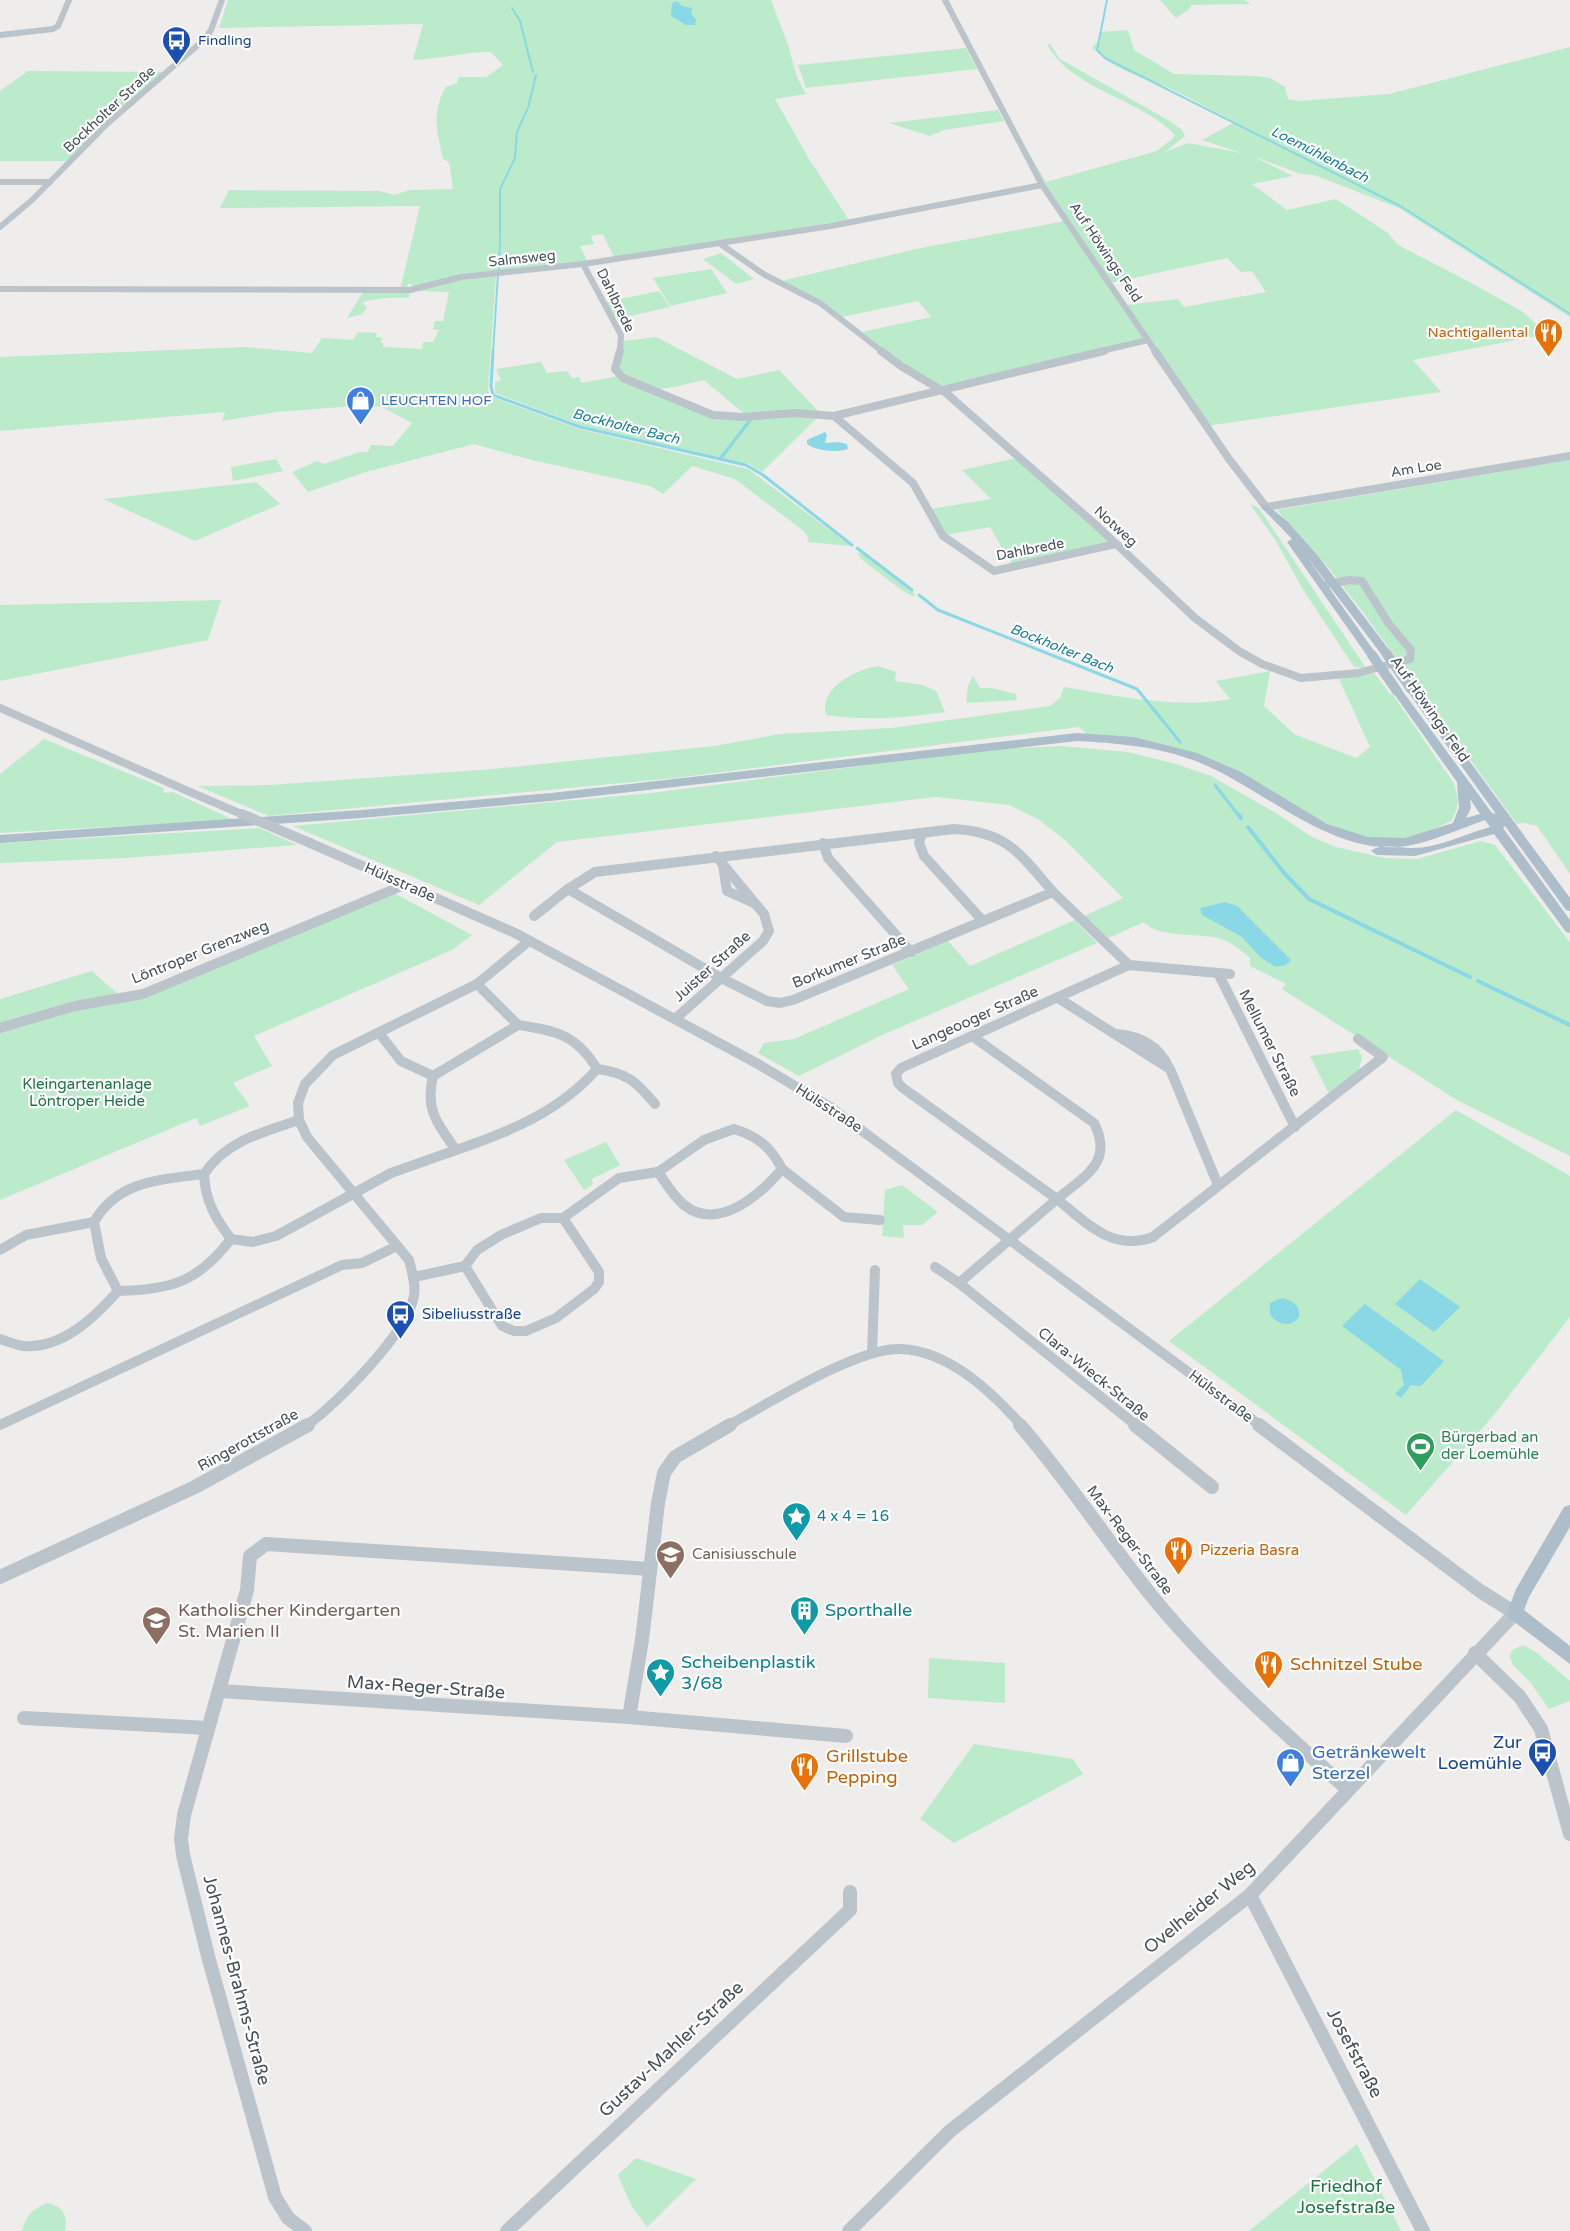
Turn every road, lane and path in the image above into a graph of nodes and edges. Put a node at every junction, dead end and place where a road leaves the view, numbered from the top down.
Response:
1 (69, 0) edge
2 (222, 0) edge
3 (945, 0) edge
4 (0, 35) edge
5 (0, 182) edge
6 (50, 182) junction
7 (1042, 185) junction
8 (0, 227) edge
9 (719, 243) junction
10 (583, 264) junction
11 (0, 289) edge
12 (1148, 340) junction
13 (940, 390) junction
14 (834, 416) junction
15 (1570, 456) edge
16 (1266, 507) junction
17 (1116, 544) junction
18 (1335, 583) junction
19 (1323, 585) junction
20 (0, 708) edge
21 (1015, 742) junction
22 (1462, 782) junction
23 (1486, 816) junction
24 (1500, 824) junction
25 (1457, 826) junction
26 (922, 833) junction
27 (0, 839) edge
28 (823, 843) junction
29 (716, 856) junction
30 (404, 885) junction
31 (568, 890) junction
32 (1053, 892) junction
33 (1570, 907) edge
34 (534, 916) dead end
35 (983, 921) junction
36 (1570, 930) edge
37 (529, 941) junction
38 (911, 952) junction
39 (1129, 965) junction
40 (1218, 973) junction
41 (1230, 974) dead end
42 (721, 978) junction
43 (477, 984) junction
44 (1058, 998) junction
45 (675, 1019) junction
46 (518, 1025) junction
47 (0, 1028) edge
48 (379, 1033) junction
49 (972, 1036) junction
50 (1358, 1039) dead end
51 (597, 1069) junction
52 (433, 1076) junction
53 (655, 1104) dead end
54 (299, 1120) junction
55 (1295, 1127) junction
56 (456, 1150) junction
57 (782, 1168) junction
58 (658, 1172) junction
59 (204, 1174) junction
60 (1218, 1185) junction
61 (354, 1194) junction
62 (1057, 1199) junction
63 (563, 1218) junction
64 (880, 1220) dead end
65 (94, 1222) junction
66 (231, 1239) junction
67 (1011, 1239) junction
68 (397, 1246) junction
69 (0, 1250) edge
70 (465, 1266) junction
71 (934, 1267) dead end
72 (875, 1270) dead end
73 (414, 1277) junction
74 (959, 1283) junction
75 (118, 1291) junction
76 (0, 1339) edge
77 (872, 1353) junction
78 (0, 1425) edge
79 (1212, 1487) dead end
80 (1570, 1512) edge
81 (650, 1569) junction
82 (0, 1577) edge
83 (1515, 1613) junction
84 (1475, 1653) junction
85 (1570, 1656) edge
86 (220, 1691) junction
87 (629, 1717) junction
88 (24, 1718) dead end
89 (208, 1728) junction
90 (846, 1736) dead end
91 (1347, 1789) junction
92 (1570, 1834) edge
93 (850, 1892) dead end
94 (1250, 1895) junction
95 (305, 2231) edge
96 (507, 2231) edge
97 (849, 2231) edge
98 (1423, 2231) edge

1 - 4 street
2 - 6 street, Bockholter Straße
3 - 7 street, Auf Höwings Feld
5 - 6 street
6 - 8 street, Bockholter Straße
7 - 9 street, Salmsweg
7 - 12 street, Auf Höwings Feld
9 - 10 street, Salmsweg
9 - 13 street, Notweg
10 - 11 street, Salmsweg
10 - 14 street, Dahlbrede
12 - 13 street, Dahlbrede
12 - 16 street, Auf Höwings Feld
13 - 14 street, Dahlbrede
13 - 17 street, Notweg
14 - 17 street, Dahlbrede
15 - 16 street, Am Loe
16 - 18 main road, Auf Höwings Feld
16 - 19 main road, Auf Höwings Feld
17 - 18 street, Notweg
18 - 19 street, Notweg
18 - 24 main road, Auf Höwings Feld, bridge
19 - 22 main road, Auf Höwings Feld, bridge
20 - 30 street, Hülsstraße, bridge
21 - 24 main road
21 - 25 main road
21 - 27 main road
22 - 23 main road, Auf Höwings Feld
22 - 25 main road
23 - 24 main road
23 - 25 main road
24 - 33 main road, Auf Höwings Feld
24 - 36 main road, Auf Höwings Feld
26 - 28 street
26 - 32 street
26 - 35 street
28 - 29 street
28 - 38 street
29 - 31 street
29 - 42 street, Juister Straße
30 - 37 street, Hülsstraße
30 - 47 street, Löntroper Grenzweg
31 - 34 street
31 - 42 street, Borkumer Straße
32 - 35 street, Borkumer Straße
32 - 39 street
35 - 38 street, Borkumer Straße
37 - 43 street
37 - 45 street, Hülsstraße
38 - 42 street, Borkumer Straße
39 - 40 street
39 - 44 street, Langeooger Straße
40 - 41 street
40 - 55 street, Mellumer Straße
42 - 45 street, Juister Straße
43 - 46 street
43 - 48 street
44 - 49 street, Langeooger Straße
44 - 60 street
45 - 67 street, Hülsstraße
46 - 51 street
46 - 52 street
48 - 52 street
48 - 54 street
49 - 62 street
49 - 62 street, Langeooger Straße
50 - 55 street, Langeooger Straße
51 - 53 street
51 - 56 street
52 - 56 street
54 - 59 street
54 - 61 street
55 - 60 street, Langeooger Straße
56 - 61 street
57 - 58 street
57 - 58 street
57 - 64 street
58 - 63 street
59 - 65 street
59 - 66 street
60 - 62 street, Langeooger Straße
61 - 66 street
61 - 68 street
62 - 67 street
63 - 70 street
63 - 70 street
65 - 69 street
65 - 75 street
66 - 75 street
67 - 74 street
67 - 83 street, Hülsstraße
68 - 73 street
68 - 78 street
70 - 73 street
71 - 74 street, Clara-Wieck-Straße
72 - 77 street
73 - 82 street, Ringerottstraße
74 - 79 street, Clara-Wieck-Straße
75 - 76 street
77 - 81 street, Max-Reger-Straße
77 - 91 street, Max-Reger-Straße
80 - 83 main road, Ovelheider Weg
81 - 86 street, Johannes-Brahms-Straße
81 - 87 street, Max-Reger-Straße
83 - 84 street, Ovelheider Weg
83 - 85 main road, Hülsstraße
84 - 91 street, Ovelheider Weg
84 - 92 street
86 - 87 street, Max-Reger-Straße
86 - 89 street, Johannes-Brahms-Straße
87 - 90 street, Max-Reger-Straße
88 - 89 street
89 - 95 street, Johannes-Brahms-Straße
91 - 94 street, Ovelheider Weg
93 - 96 street, Gustav-Mahler-Straße
94 - 97 street, Ovelheider Weg
94 - 98 street, Josefstraße

